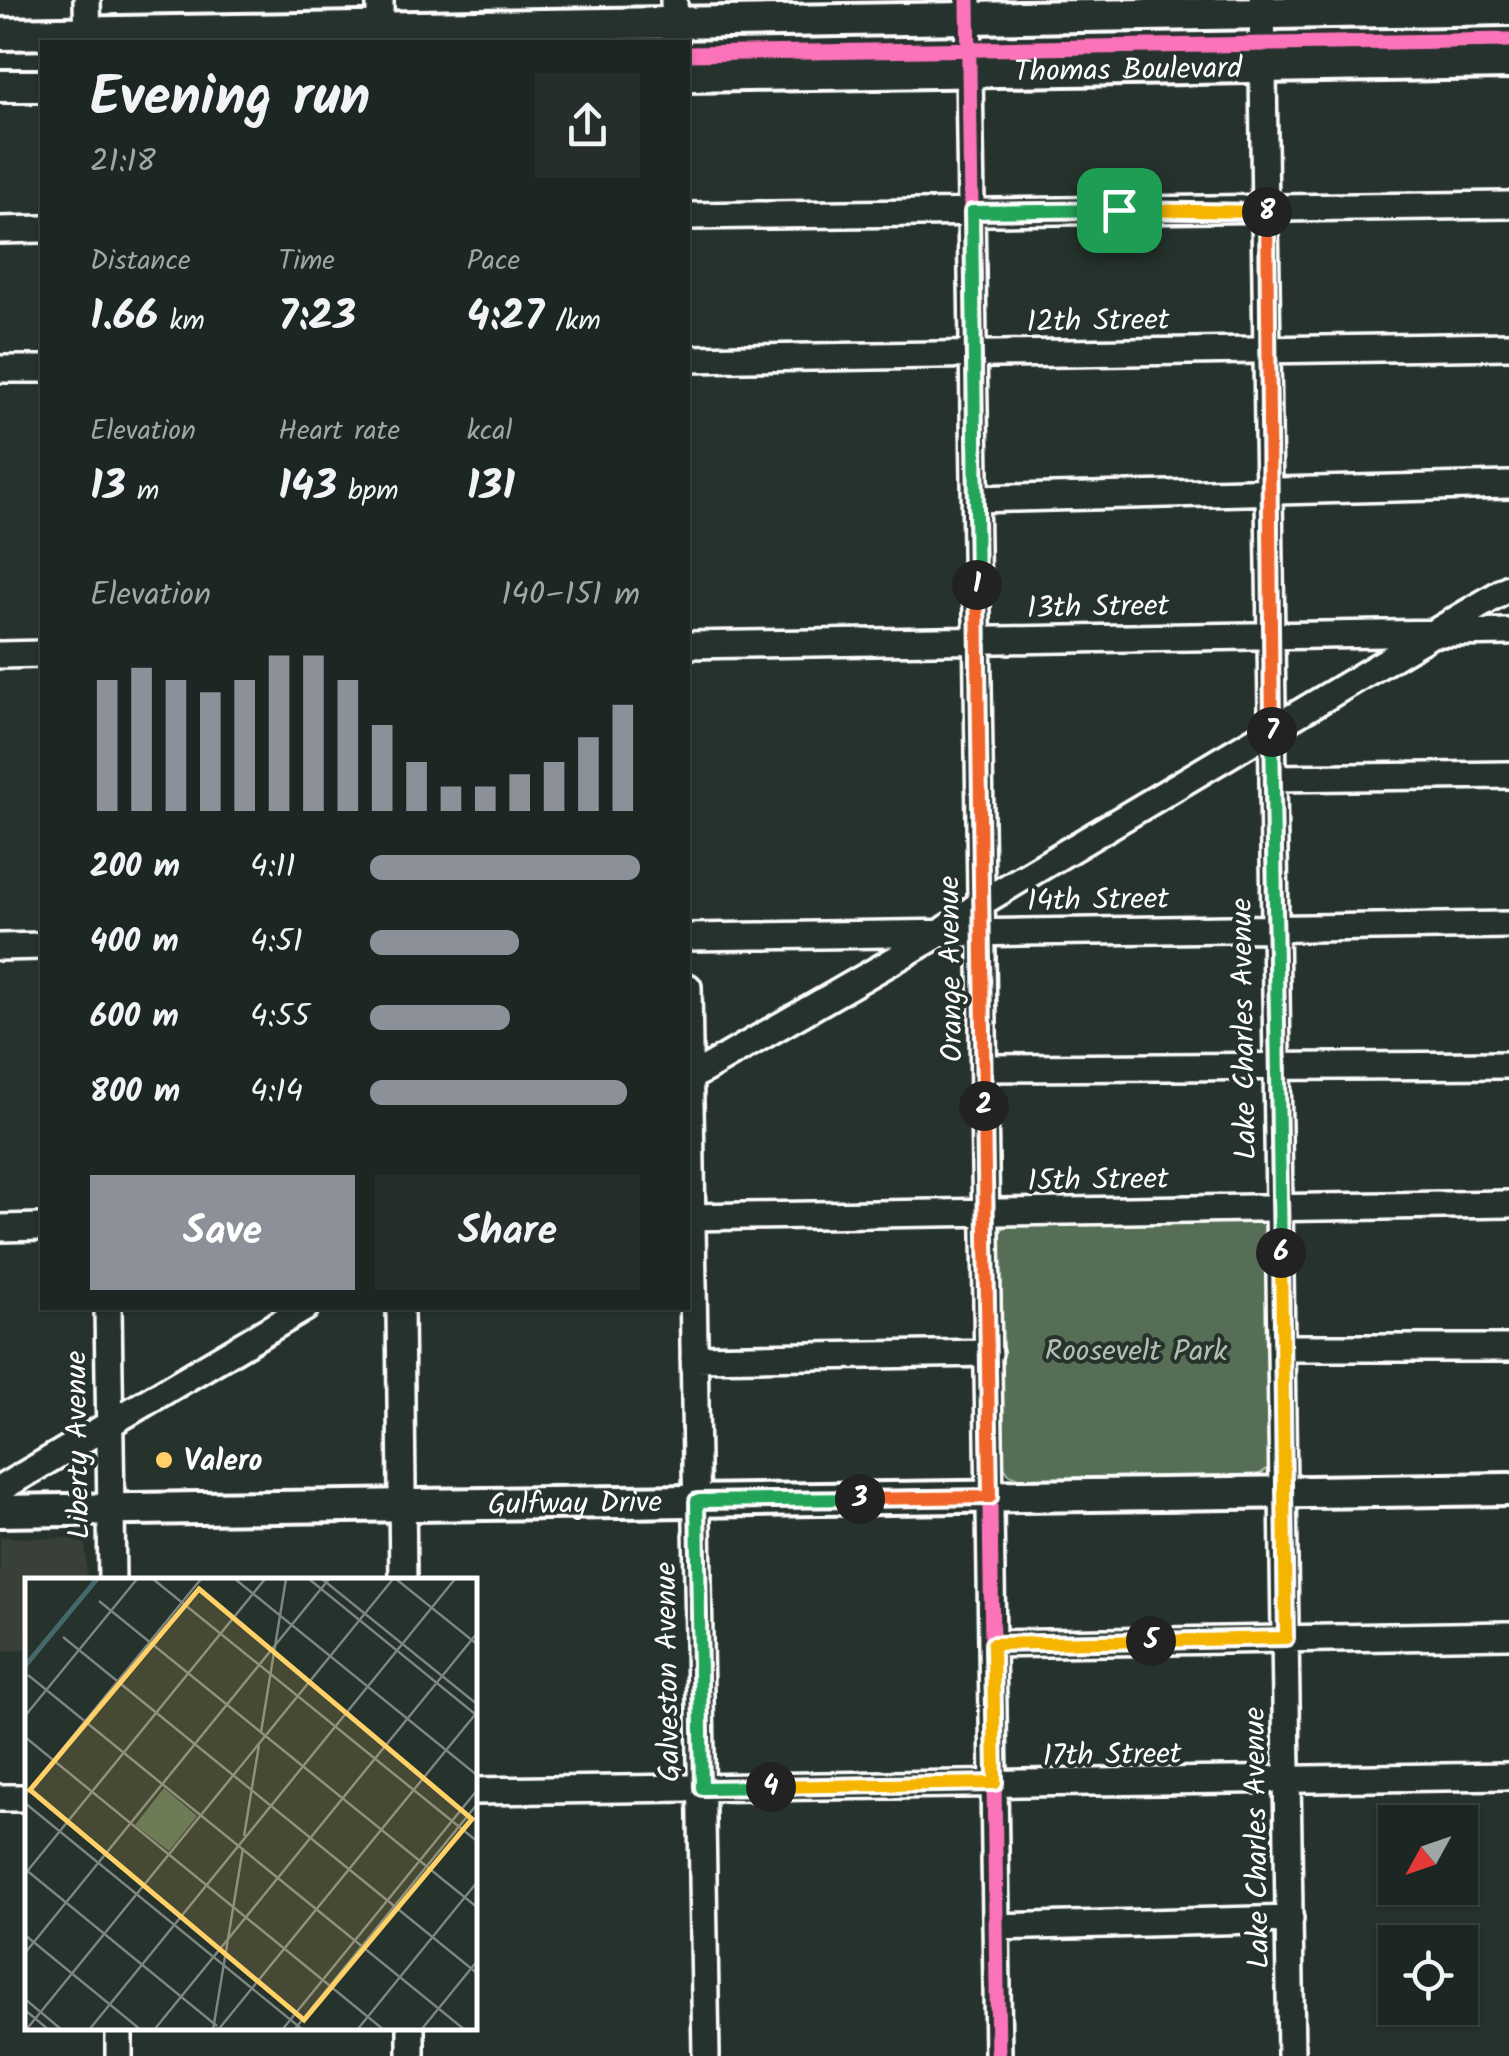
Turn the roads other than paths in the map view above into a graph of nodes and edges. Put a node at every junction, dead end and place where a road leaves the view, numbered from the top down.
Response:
1 (87, 0) edge
2 (1262, 7) edge
3 (968, 9) edge
4 (1509, 10) edge
5 (675, 22) edge
6 (380, 23) edge
7 (0, 34) edge
8 (88, 37) edge
9 (1509, 64) edge
10 (1263, 67) junction
11 (970, 72) junction
12 (690, 76) edge
13 (0, 86) edge
14 (40, 86) edge
15 (1509, 206) edge
16 (1266, 208) junction
17 (972, 212) junction
18 (690, 216) edge
19 (40, 229) edge
20 (0, 230) edge
21 (1509, 346) edge
22 (1269, 349) junction
23 (974, 355) junction
24 (690, 360) edge
25 (0, 369) edge
26 (40, 369) edge
27 (1509, 485) edge
28 (1269, 492) junction
29 (976, 499) junction
30 (1509, 588) edge
31 (1509, 632) edge
32 (1433, 634) junction
33 (1271, 636) junction
34 (978, 640) junction
35 (690, 645) edge
36 (40, 654) edge
37 (0, 655) edge
38 (1272, 730) junction
39 (1509, 775) edge
40 (1272, 778) junction
41 (981, 904) junction
42 (1509, 926) edge
43 (1272, 929) junction
44 (941, 933) junction
45 (978, 933) junction
46 (690, 937) edge
47 (40, 946) edge
48 (0, 947) edge
49 (1509, 1064) edge
50 (1278, 1066) junction
51 (984, 1068) junction
52 (690, 1077) edge
53 (1509, 1204) edge
54 (1280, 1208) junction
55 (986, 1213) junction
56 (690, 1218) edge
57 (40, 1227) edge
58 (0, 1228) edge
59 (108, 1310) edge
60 (302, 1310) edge
61 (400, 1310) edge
62 (1282, 1348) junction
63 (1509, 1348) edge
64 (989, 1353) junction
65 (694, 1358) junction
66 (110, 1424) junction
67 (0, 1488) edge
68 (1509, 1489) edge
69 (1283, 1492) junction
70 (990, 1497) junction
71 (697, 1501) junction
72 (402, 1505) junction
73 (111, 1510) junction
74 (0, 1511) edge
75 (112, 1578) edge
76 (404, 1578) edge
77 (1509, 1634) edge
78 (1286, 1638) junction
79 (993, 1644) junction
80 (1509, 1776) edge
81 (1288, 1779) junction
82 (995, 1783) junction
83 (702, 1788) junction
84 (478, 1791) edge
85 (1290, 1919) junction
86 (996, 1927) junction
87 (119, 2031) edge
88 (120, 2056) edge
89 (706, 2056) edge
90 (998, 2056) edge
91 (1292, 2056) edge

1 - 8 street
2 - 3 main road, Thomas Boulevard
2 - 4 main road, Thomas Boulevard
2 - 10 street, Lake Charles Avenue
3 - 5 main road, Thomas Boulevard
3 - 11 street, Orange Avenue
5 - 6 main road, Thomas Boulevard
6 - 8 main road, Thomas Boulevard
7 - 8 main road, Thomas Boulevard
9 - 10 main road, Thomas Boulevard
10 - 11 main road, Thomas Boulevard
10 - 16 street, Lake Charles Avenue
11 - 12 main road, Thomas Boulevard
11 - 17 street, Orange Avenue
13 - 14 main road
15 - 16 street
16 - 17 street
16 - 22 street, Lake Charles Avenue
17 - 18 street
17 - 23 street, Orange Avenue
19 - 20 street
21 - 22 street, 12th Street
22 - 23 street, 12th Street
22 - 28 street, Lake Charles Avenue
23 - 24 street, 12th Street
23 - 29 street, Orange Avenue
25 - 26 street
27 - 28 street
28 - 29 street
28 - 33 street, Lake Charles Avenue
29 - 34 street, Orange Avenue
30 - 32 street
31 - 32 street, 13th Street
32 - 33 street, 13th Street
32 - 38 street
33 - 34 street, 13th Street
33 - 38 street, Lake Charles Avenue
34 - 35 street, 13th Street
34 - 41 street, Orange Avenue
36 - 37 street
38 - 40 street, Lake Charles Avenue
38 - 41 street
39 - 40 street
40 - 43 street, Lake Charles Avenue
41 - 44 street
41 - 45 street, Orange Avenue
42 - 43 street, 14th Street
43 - 45 street, 14th Street
43 - 50 street, Lake Charles Avenue
44 - 45 street, 14th Street
44 - 46 street, 14th Street
44 - 52 street
45 - 51 street, Orange Avenue
47 - 48 street
49 - 50 street
50 - 51 street
50 - 54 street, Lake Charles Avenue
51 - 55 street, Orange Avenue
53 - 54 street, 15th Street
54 - 55 street, 15th Street
54 - 62 street, Lake Charles Avenue
55 - 56 street, 15th Street
55 - 64 street, Orange Avenue
56 - 65 street, Galveston Avenue
57 - 58 street
59 - 66 street, Liberty Avenue
60 - 66 street
61 - 72 street
62 - 63 street
62 - 69 street, Lake Charles Avenue
64 - 65 street
64 - 70 street, Orange Avenue
65 - 71 street, Galveston Avenue
66 - 67 street
66 - 73 street, Liberty Avenue
68 - 69 main road, Gulfway Drive
69 - 70 main road, Gulfway Drive
69 - 78 street, Lake Charles Avenue
70 - 71 main road, Gulfway Drive
70 - 79 street, Orange Avenue
71 - 72 main road, Gulfway Drive
71 - 83 street, Galveston Avenue
72 - 73 main road, Gulfway Drive
72 - 76 street
73 - 74 main road, Gulfway Drive
73 - 75 street, Liberty Avenue
77 - 78 street
78 - 79 street
78 - 81 street, Lake Charles Avenue
79 - 82 street, Orange Avenue
80 - 81 street, 17th Street
81 - 82 street, 17th Street
81 - 85 street, Lake Charles Avenue
82 - 83 street, 17th Street
82 - 86 street, Orange Avenue
83 - 84 street, 17th Street
83 - 89 street, Galveston Avenue
85 - 86 street
85 - 91 street, Lake Charles Avenue
86 - 90 street, Orange Avenue
87 - 88 street

